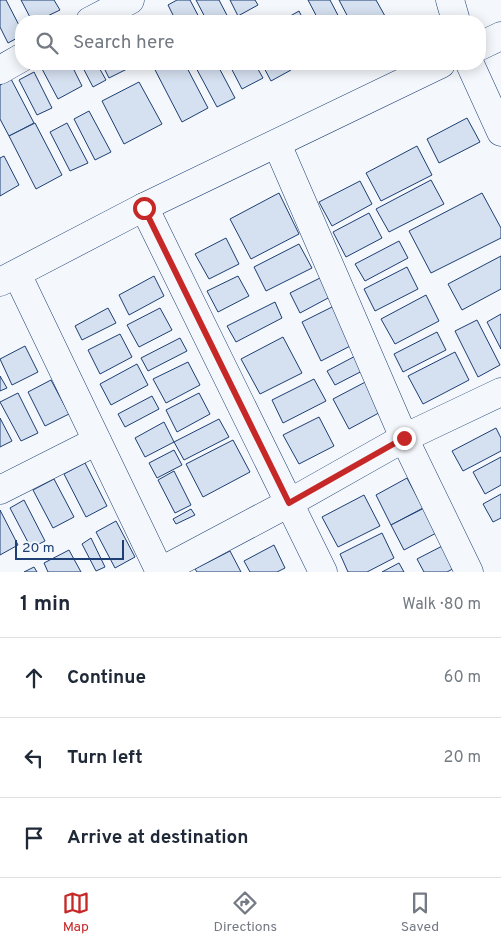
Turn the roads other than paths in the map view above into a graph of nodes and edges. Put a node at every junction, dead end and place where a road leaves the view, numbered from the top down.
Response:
1 (130, 0) edge
2 (450, 0) edge
3 (101, 15) edge
4 (454, 15) edge
5 (501, 36) edge
6 (486, 43) edge
7 (15, 61) edge
8 (0, 70) edge
9 (429, 70) edge
10 (473, 70) edge
11 (501, 132) edge
12 (277, 144) junction
13 (144, 208) junction
14 (9, 278) edge
15 (501, 392) edge
16 (404, 438) junction
17 (97, 442) junction
18 (0, 490) edge
19 (289, 503) junction
20 (160, 572) edge
21 (323, 572) edge
22 (469, 572) edge

1 - 3 street
2 - 4 street
5 - 6 street
7 - 8 street
9 - 12 street
10 - 11 street
12 - 13 street
12 - 16 street
13 - 14 street
13 - 19 street
14 - 17 street
15 - 16 street
16 - 19 street
16 - 22 street
17 - 18 street
17 - 20 street
19 - 20 street
19 - 21 street

